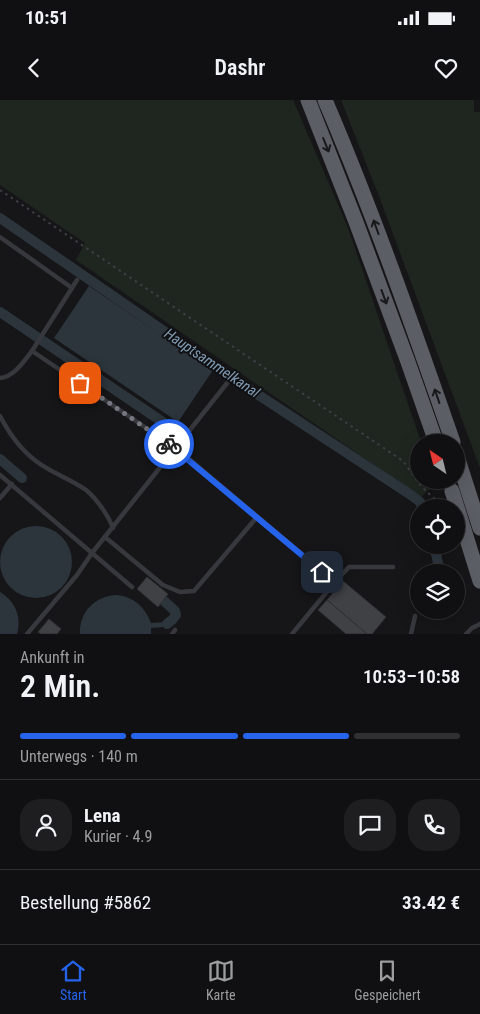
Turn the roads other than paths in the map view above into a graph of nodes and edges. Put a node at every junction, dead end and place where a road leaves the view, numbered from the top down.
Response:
1 (308, 100) edge
2 (328, 104) edge
3 (0, 237) edge
4 (77, 280) dead end
5 (72, 288) junction
6 (32, 351) junction
7 (0, 378) edge
8 (228, 382) dead end
9 (0, 416) edge
10 (433, 434) edge
11 (450, 434) edge
12 (176, 448) junction
13 (0, 475) edge
14 (465, 479) edge
15 (12, 484) junction
16 (451, 489) edge
17 (0, 498) edge
18 (257, 517) junction
19 (112, 528) junction
20 (480, 528) edge
21 (105, 537) junction
22 (92, 553) junction
23 (393, 567) dead end
24 (480, 581) edge
25 (335, 582) junction
26 (132, 587) dead end
27 (414, 619) edge
28 (480, 624) edge
29 (27, 634) edge
30 (292, 634) edge
31 (411, 634) edge
32 (466, 634) edge

1 -> 10 highway
11 -> 2 highway
3 - 5 lane
4 - 5 lane
5 - 6 lane
6 - 7 lane
6 - 12 lane
8 - 12 lane
9 - 19 lane
12 - 18 lane
12 - 19 lane
13 - 15 lane
14 - 20 highway
15 - 17 lane
15 - 22 lane
16 - 24 highway, bridge
18 - 21 lane
18 - 25 lane
19 - 21 lane
21 - 22 lane
22 - 26 lane
22 - 29 lane
23 - 25 lane
25 - 30 lane
27 - 31 lane
28 - 32 lane

